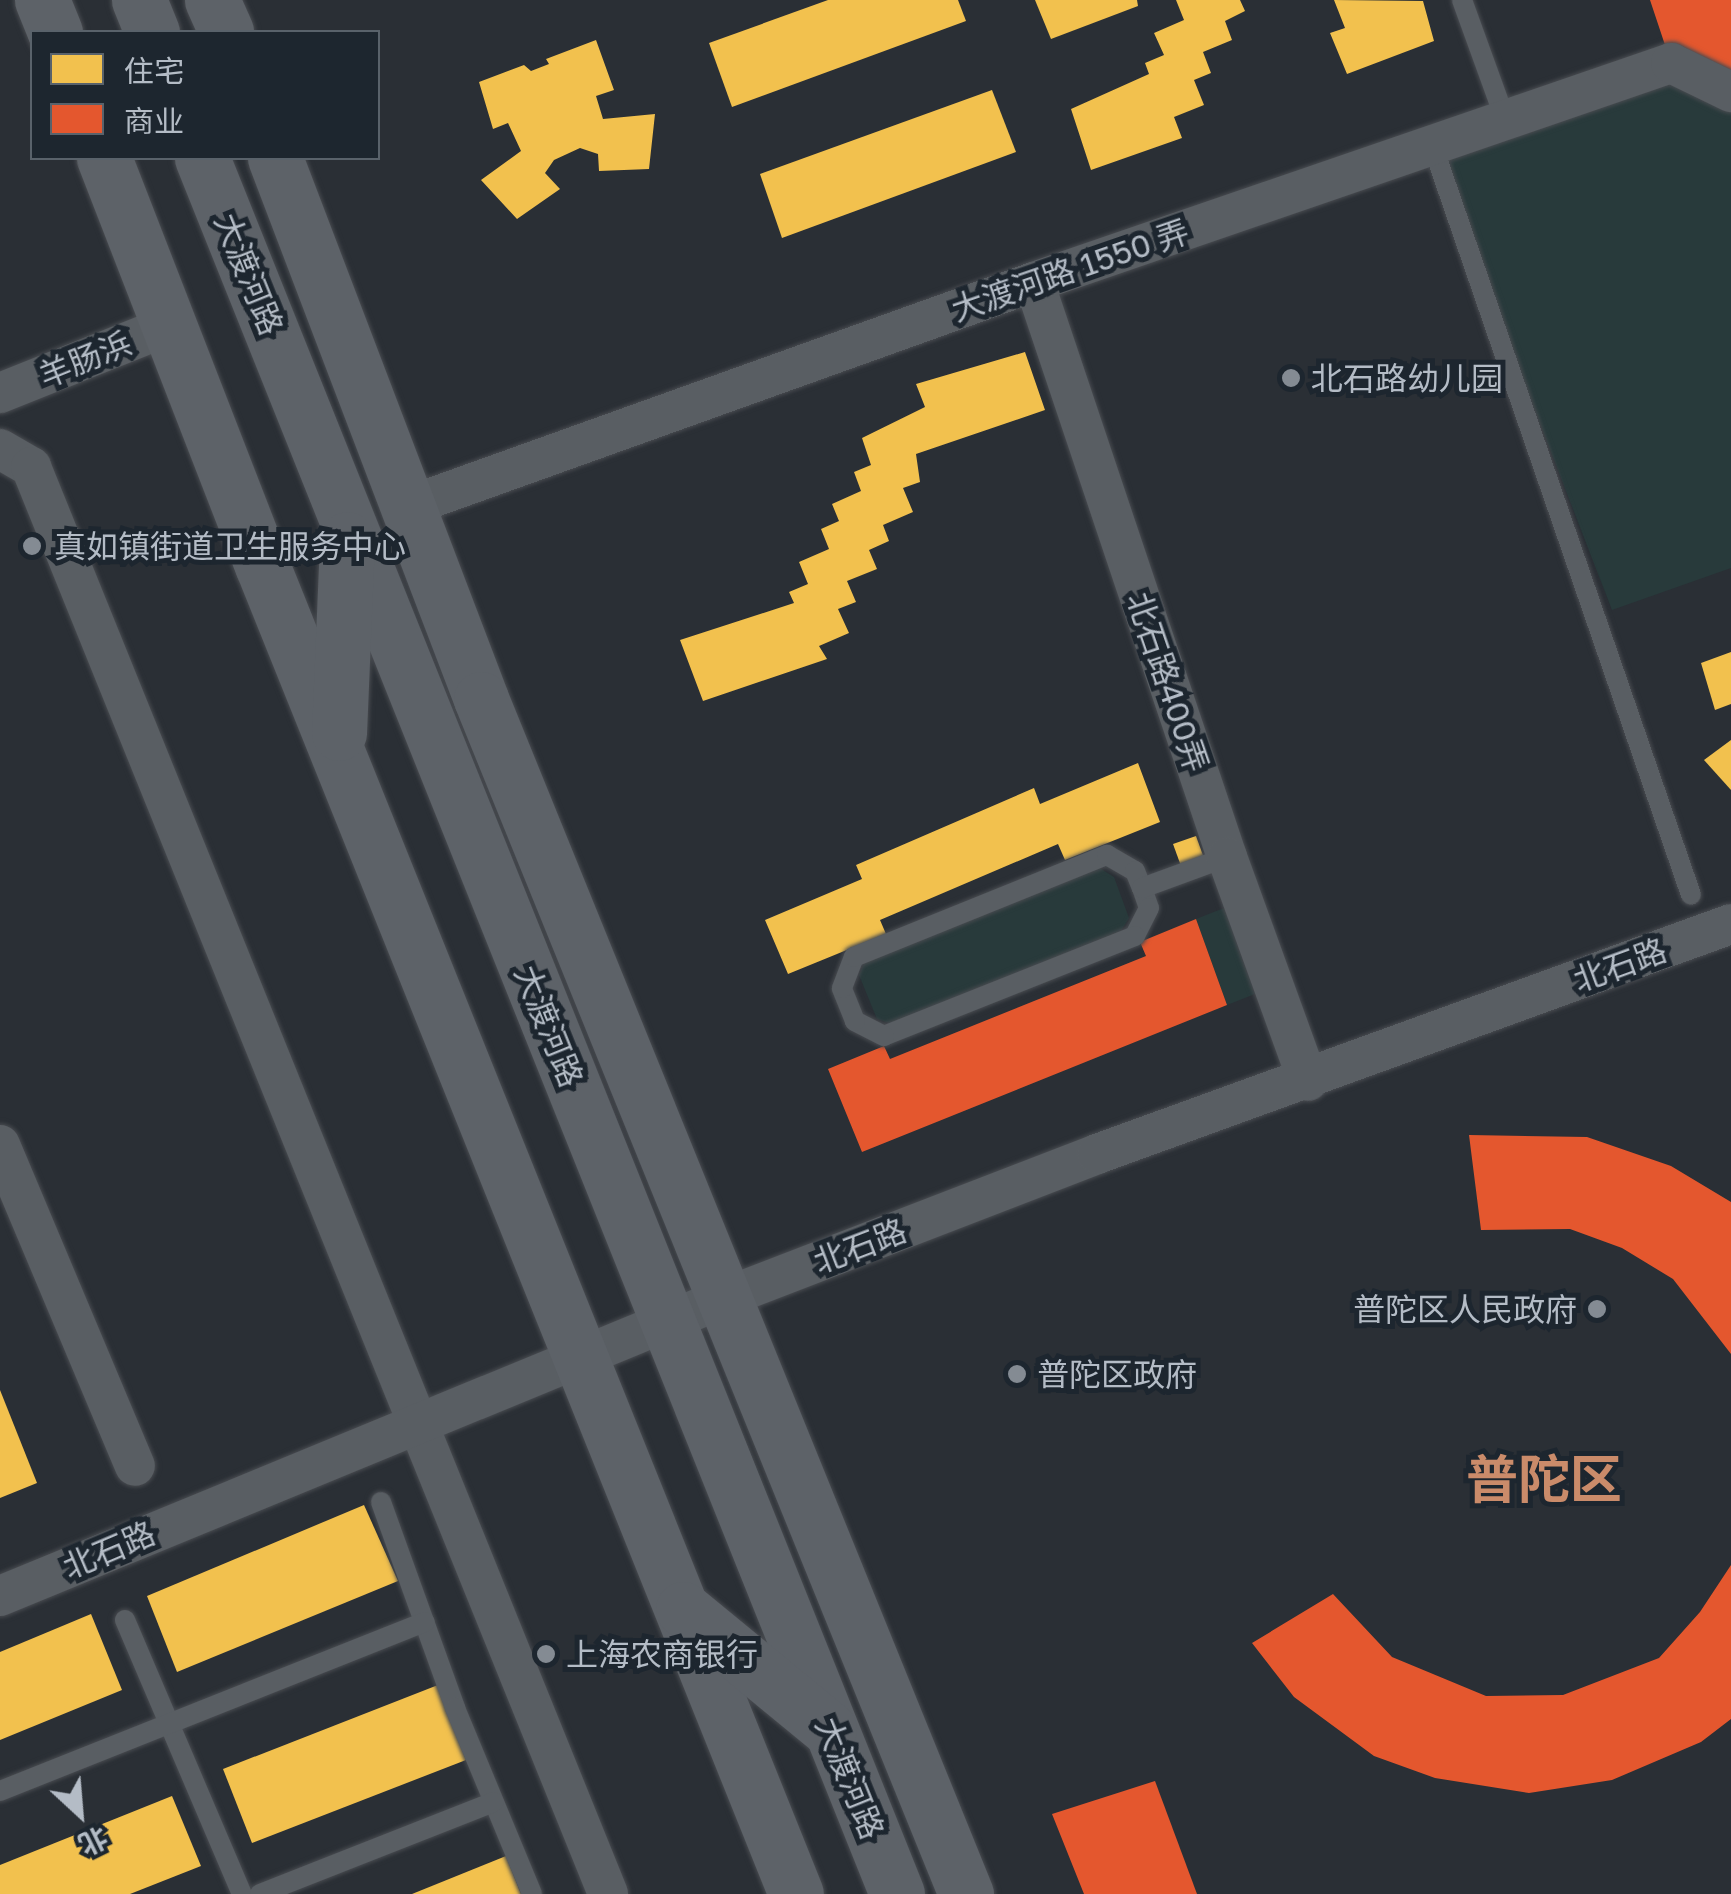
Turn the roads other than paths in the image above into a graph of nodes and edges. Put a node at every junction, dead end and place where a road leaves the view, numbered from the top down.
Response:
1 (42, 0) edge
2 (140, 0) edge
3 (212, 0) edge
4 (1462, 0) edge
5 (54, 30) edge
6 (151, 30) edge
7 (225, 30) edge
8 (1731, 92) edge
9 (1505, 119) junction
10 (1432, 144) junction
11 (105, 160) edge
12 (203, 160) edge
13 (276, 160) edge
14 (1034, 282) junction
15 (170, 325) junction
16 (0, 393) edge
17 (0, 450) edge
18 (409, 506) junction
19 (348, 522) junction
20 (339, 752) junction
21 (1226, 856) junction
22 (1142, 888) junction
23 (1692, 895) dead end
24 (1731, 924) edge
25 (1308, 1081) junction
26 (0, 1145) edge
27 (724, 1298) junction
28 (667, 1321) junction
29 (578, 1358) junction
30 (418, 1422) junction
31 (135, 1466) dead end
32 (381, 1502) dead end
33 (0, 1596) edge
34 (679, 1606) junction
35 (125, 1620) dead end
36 (425, 1622) junction
37 (169, 1726) junction
38 (831, 1731) junction
39 (0, 1791) edge
40 (493, 1802) junction
41 (896, 1892) edge
42 (242, 1894) edge
43 (260, 1894) edge
44 (532, 1894) edge
45 (608, 1894) edge
46 (796, 1894) edge
47 (966, 1894) edge

1 - 5 main road
2 - 6 main road
3 - 7 main road
4 - 9 lane
8 - 9 street, 大渡河路 1550 弄
9 - 10 street, 大渡河路 1550 弄
10 - 14 street, 大渡河路 1550 弄
10 - 23 lane
11 - 15 main road
12 - 19 main road, 大渡河路
13 - 18 main road, 大渡河路
14 - 18 street, 大渡河路 1550 弄
14 - 21 street, 北石路400弄
15 - 16 street, 羊肠浜
15 - 20 main road
17 - 30 street
18 - 27 main road, 大渡河路
19 - 20 main road
19 - 28 main road, 大渡河路
20 - 29 main road
21 - 22 lane
21 - 25 street, 北石路400弄
22 - 22 lane
24 - 25 street, 北石路
25 - 27 street, 北石路
26 - 31 street
27 - 28 street, 北石路
27 - 47 main road, 大渡河路
28 - 29 street, 北石路
28 - 38 main road, 大渡河路
29 - 30 street, 北石路
29 - 34 main road
30 - 33 street, 北石路
30 - 45 street
32 - 36 lane
34 - 38 main road
34 - 46 main road
35 - 37 lane
36 - 37 lane
36 - 40 lane
37 - 39 lane
37 - 42 lane
38 - 41 main road, 大渡河路
40 - 43 lane
40 - 44 lane

